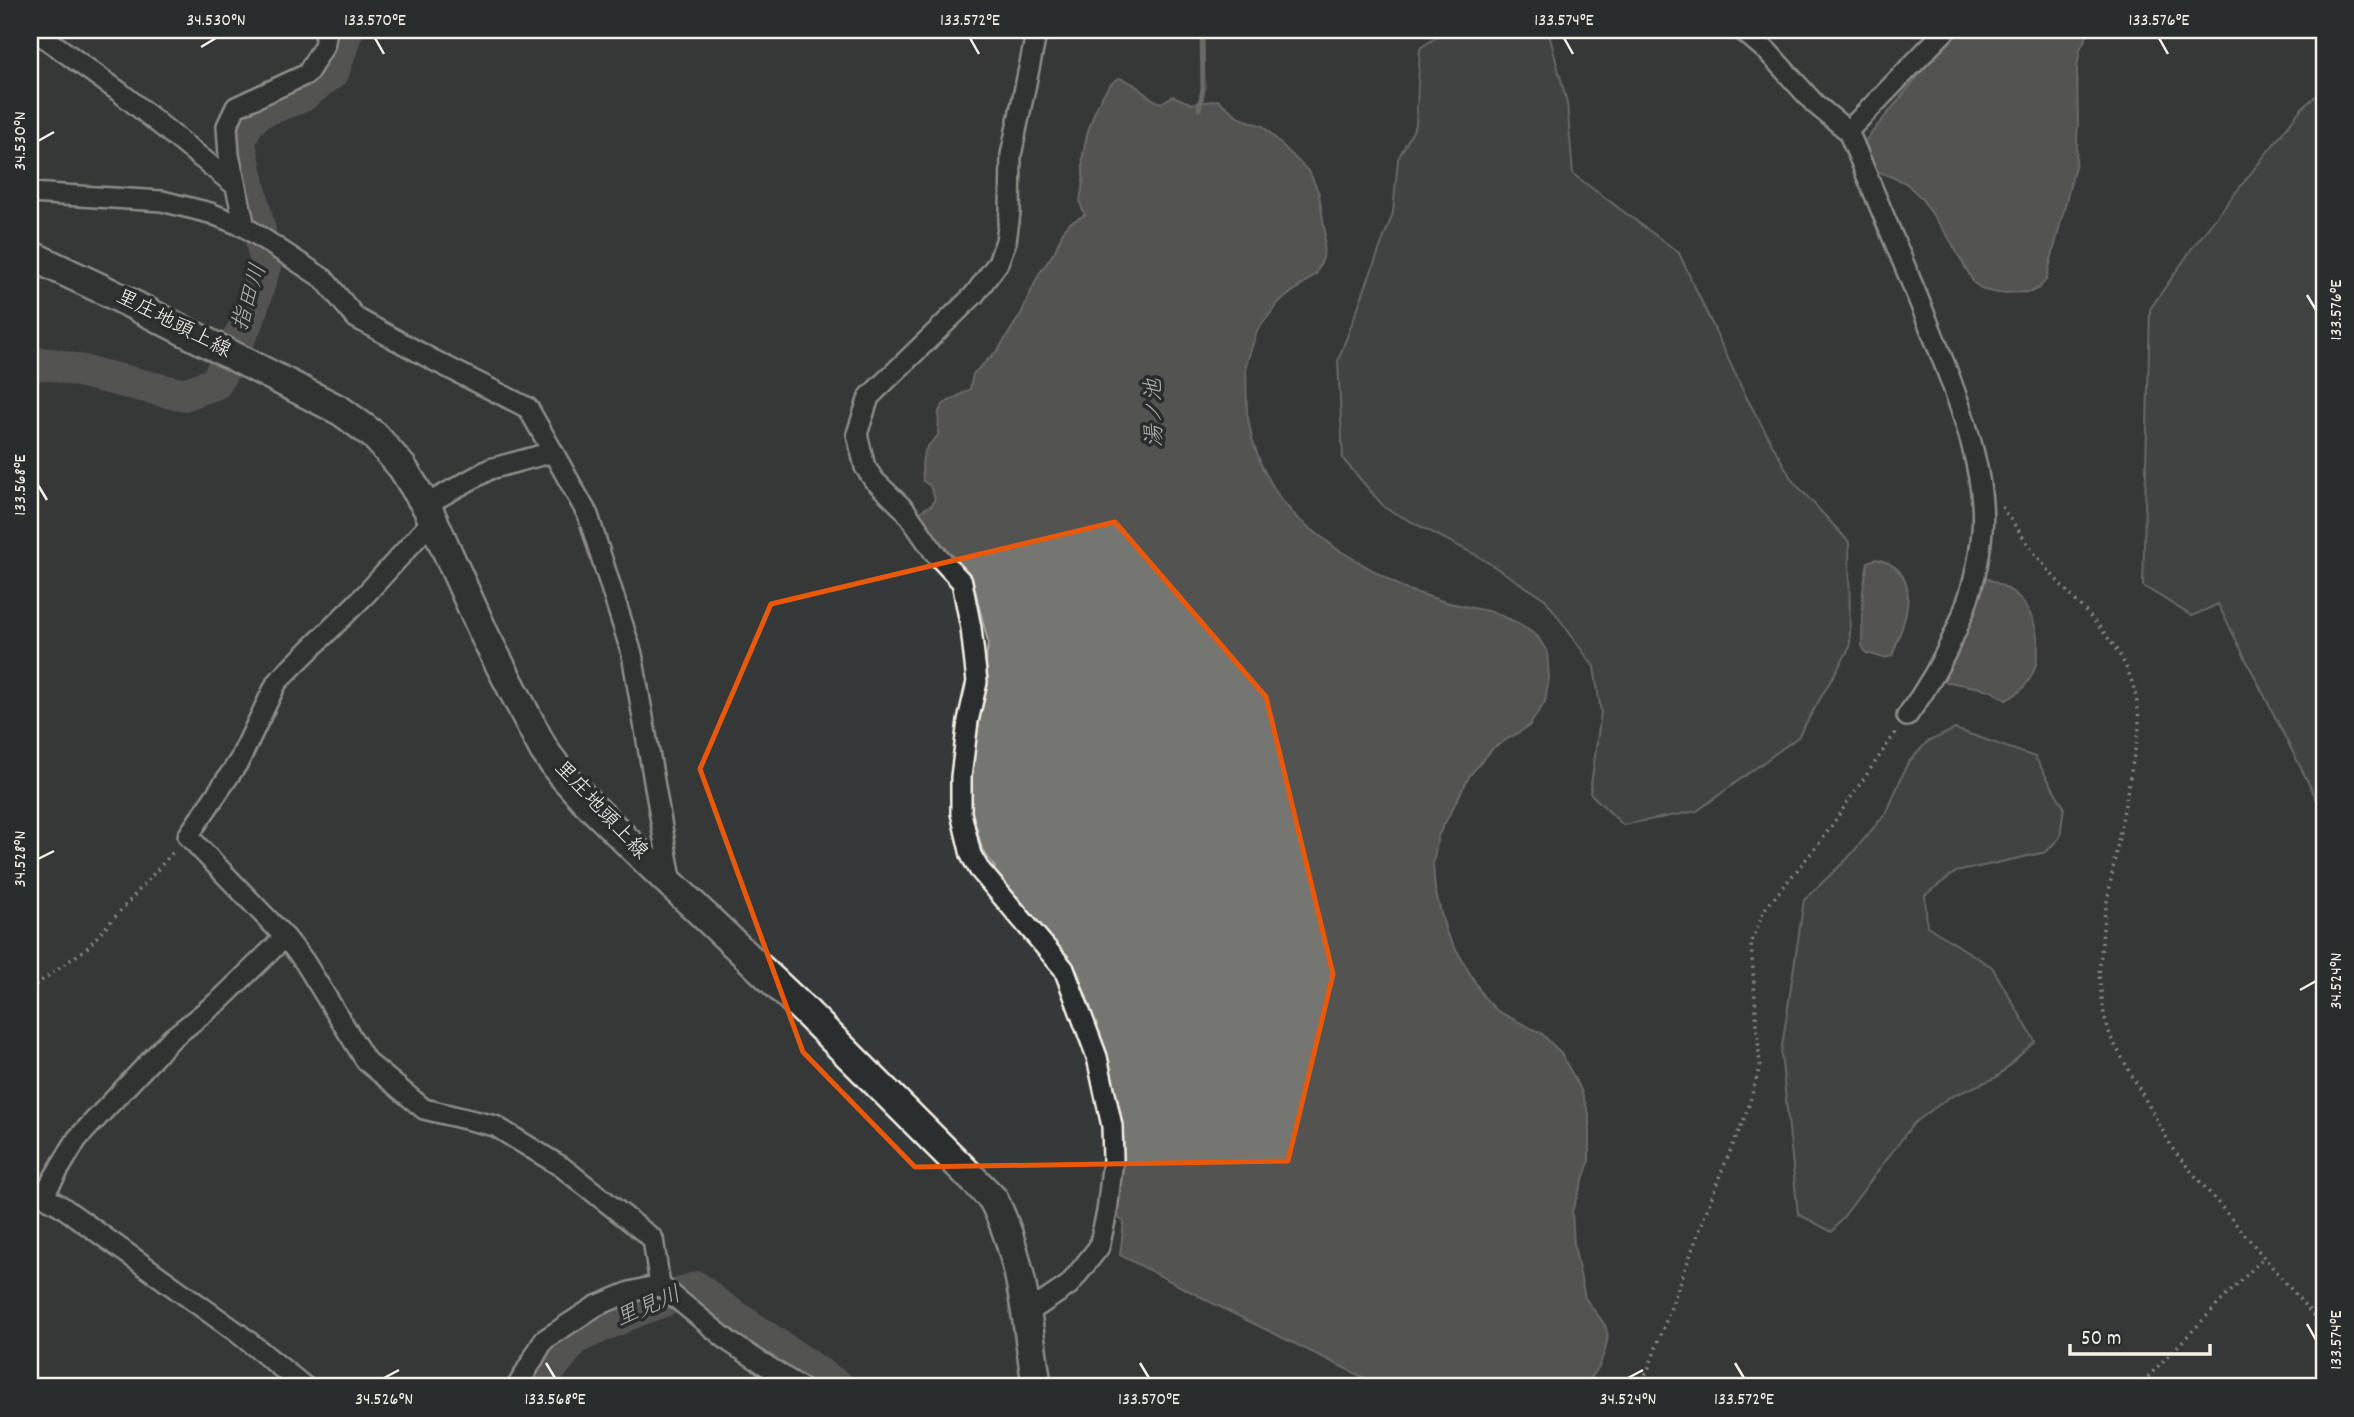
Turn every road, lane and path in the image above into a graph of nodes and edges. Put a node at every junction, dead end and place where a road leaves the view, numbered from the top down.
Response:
1 (34, 30) edge
2 (327, 30) edge
3 (1037, 30) edge
4 (1742, 30) edge
5 (1947, 30) edge
6 (1848, 131) junction
7 (236, 186) junction
8 (30, 194) edge
9 (254, 233) junction
10 (30, 255) edge
11 (553, 452) junction
12 (1980, 478) junction
13 (429, 512) junction
14 (1907, 716) joint
15 (188, 836) junction
16 (672, 885) junction
17 (285, 937) junction
18 (30, 989) edge
19 (2264, 1257) junction
20 (661, 1286) junction
21 (1026, 1314) junction
22 (2324, 1328) edge
23 (305, 1387) edge
24 (517, 1387) edge
25 (800, 1387) edge
26 (1037, 1387) edge
27 (1639, 1387) edge
28 (2138, 1387) edge

1 - 7 street
2 - 7 street
3 - 21 street
4 - 6 street
5 - 6 street
6 - 12 street
7 - 9 street
8 - 9 street
9 - 11 street
10 - 13 main road, 里庄地頭上線
11 - 13 street
11 - 16 street
12 - 14 street
12 - 19 path
13 - 15 street
13 - 16 main road, 里庄地頭上線
14 - 27 path
15 - 17 street
15 - 18 path
16 - 21 main road, 里庄地頭上線
17 - 20 street
17 - 23 street
19 - 22 path
19 - 28 path
20 - 24 street
20 - 25 street
21 - 26 main road, 里庄地頭上線

